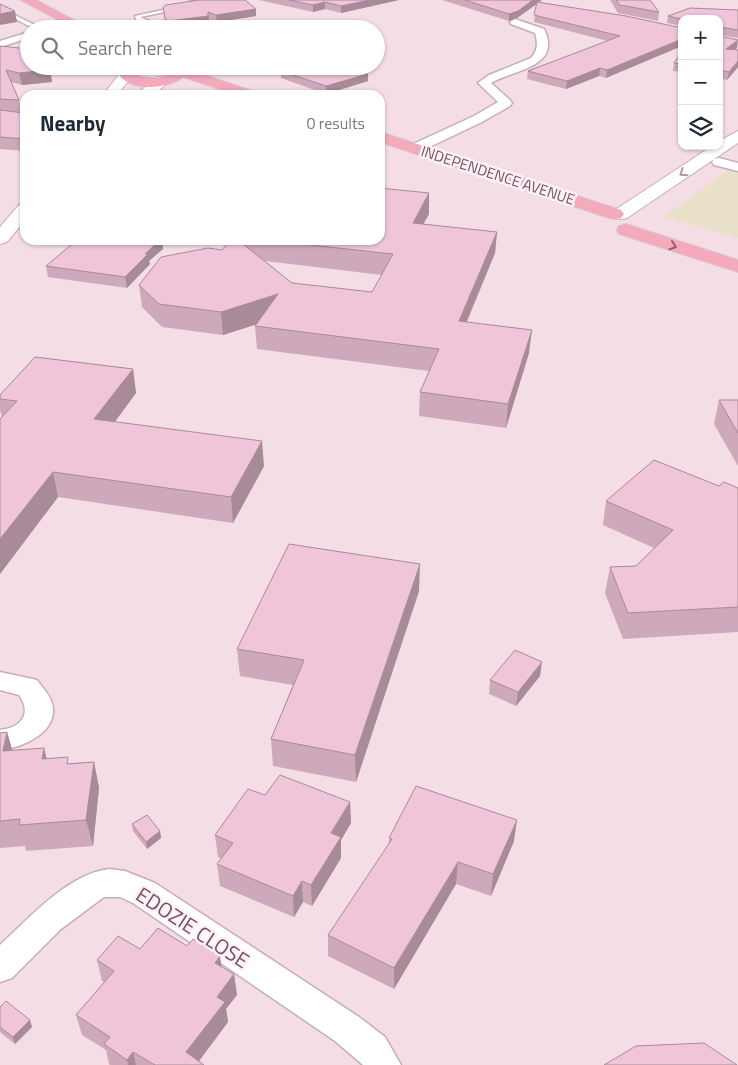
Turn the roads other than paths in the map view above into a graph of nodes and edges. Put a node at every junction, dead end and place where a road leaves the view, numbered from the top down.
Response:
1 (5, 0) edge
2 (28, 0) edge
3 (0, 9) edge
4 (163, 11) edge
5 (39, 20) edge
6 (67, 20) edge
7 (141, 20) edge
8 (515, 22) edge
9 (20, 23) edge
10 (20, 34) edge
11 (1, 43) edge
12 (122, 75) edge
13 (132, 75) edge
14 (177, 75) edge
15 (197, 75) edge
16 (161, 85) edge
17 (113, 90) edge
18 (149, 90) edge
19 (184, 90) edge
20 (184, 90) edge
21 (238, 90) edge
22 (738, 136) edge
23 (385, 139) edge
24 (416, 148) junction
25 (385, 149) edge
26 (733, 158) edge
27 (20, 203) edge
28 (20, 206) edge
29 (0, 216) edge
30 (617, 220) junction
31 (644, 221) junction
32 (0, 238) edge
33 (738, 253) edge
34 (738, 266) edge
35 (0, 681) edge
36 (0, 740) edge
37 (0, 967) edge
38 (383, 1065) edge

1 - 5 main road
2 - 6 main road
3 - 9 lane
4 - 7 lane
8 - 24 street
10 - 11 street
12 - 17 street
13 - 16 main road
14 - 16 main road
15 - 21 main road
16 - 18 street
16 - 19 main road
16 - 20 main road
22 -> 30 street
23 - 24 main road, INDEPENDENCE AVENUE
24 - 30 main road, INDEPENDENCE AVENUE
25 - 30 main road, INDEPENDENCE AVENUE
26 - 31 street
27 - 29 street
28 - 32 street
30 - 31 main road
30 -> 34 main road, INDEPENDENCE AVENUE
31 - 33 main road
35 - 36 street
37 - 38 street, EDOZIE CLOSE

